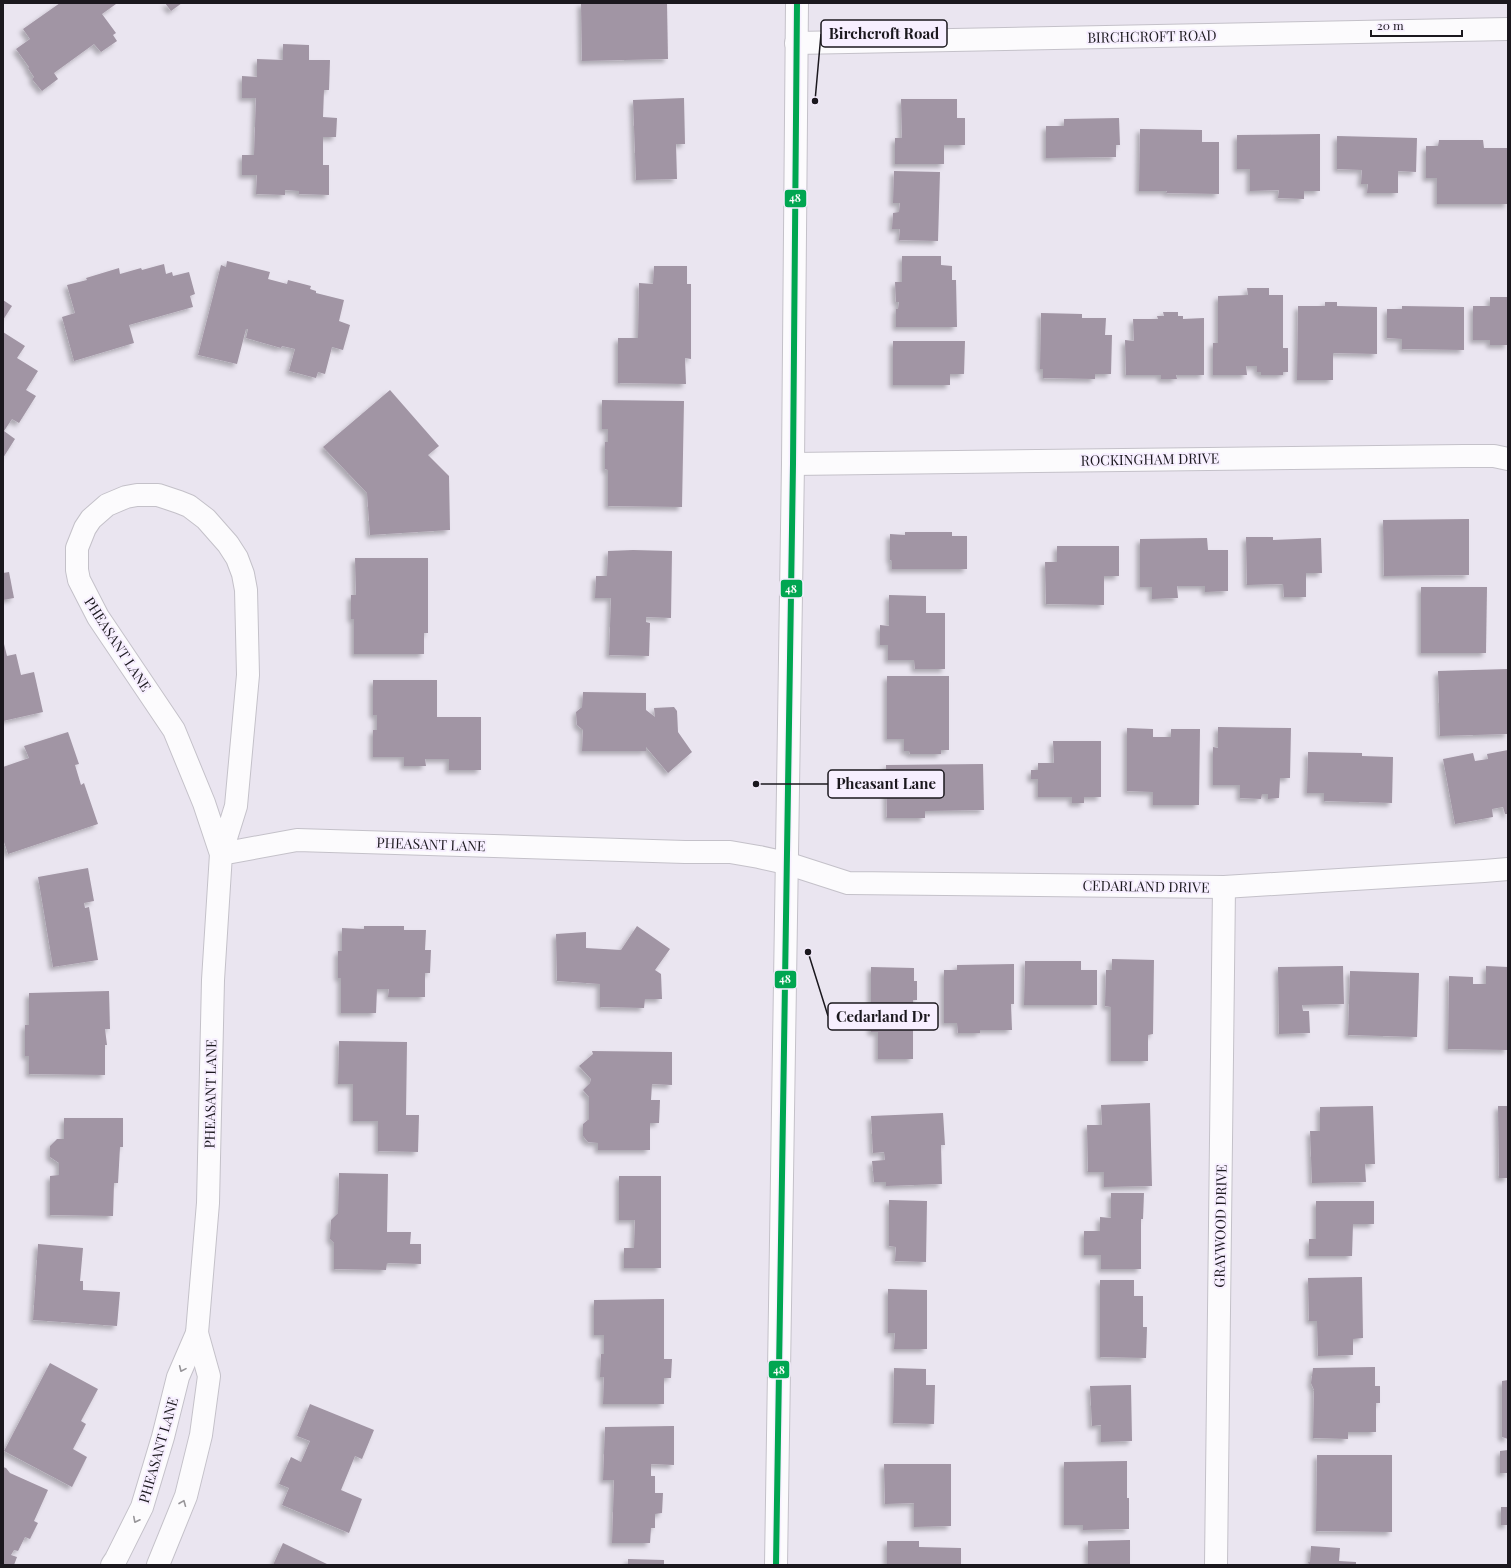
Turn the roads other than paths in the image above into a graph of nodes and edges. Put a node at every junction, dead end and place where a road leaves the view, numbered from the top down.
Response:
1 (796, 3) edge
2 (1508, 29) edge
3 (796, 43) junction
4 (1508, 459) edge
5 (793, 464) junction
6 (221, 854) junction
7 (786, 862) junction
8 (1508, 868) edge
9 (1224, 887) junction
10 (198, 1333) junction
11 (112, 1565) edge
12 (158, 1565) edge
13 (776, 1565) edge
14 (1216, 1565) edge

1 - 3 street
2 - 3 street, BIRCHCROFT ROAD
3 - 5 street
4 - 5 street, ROCKINGHAM DRIVE
5 - 7 street
6 - 6 street, PHEASANT LANE
6 - 7 street, PHEASANT LANE
6 - 10 street, PHEASANT LANE
7 - 9 street, CEDARLAND DRIVE
7 - 13 street
8 - 9 street, CEDARLAND DRIVE
9 - 14 street, GRAYWOOD DRIVE
10 -> 11 street, PHEASANT LANE
12 -> 10 street, PHEASANT LANE

